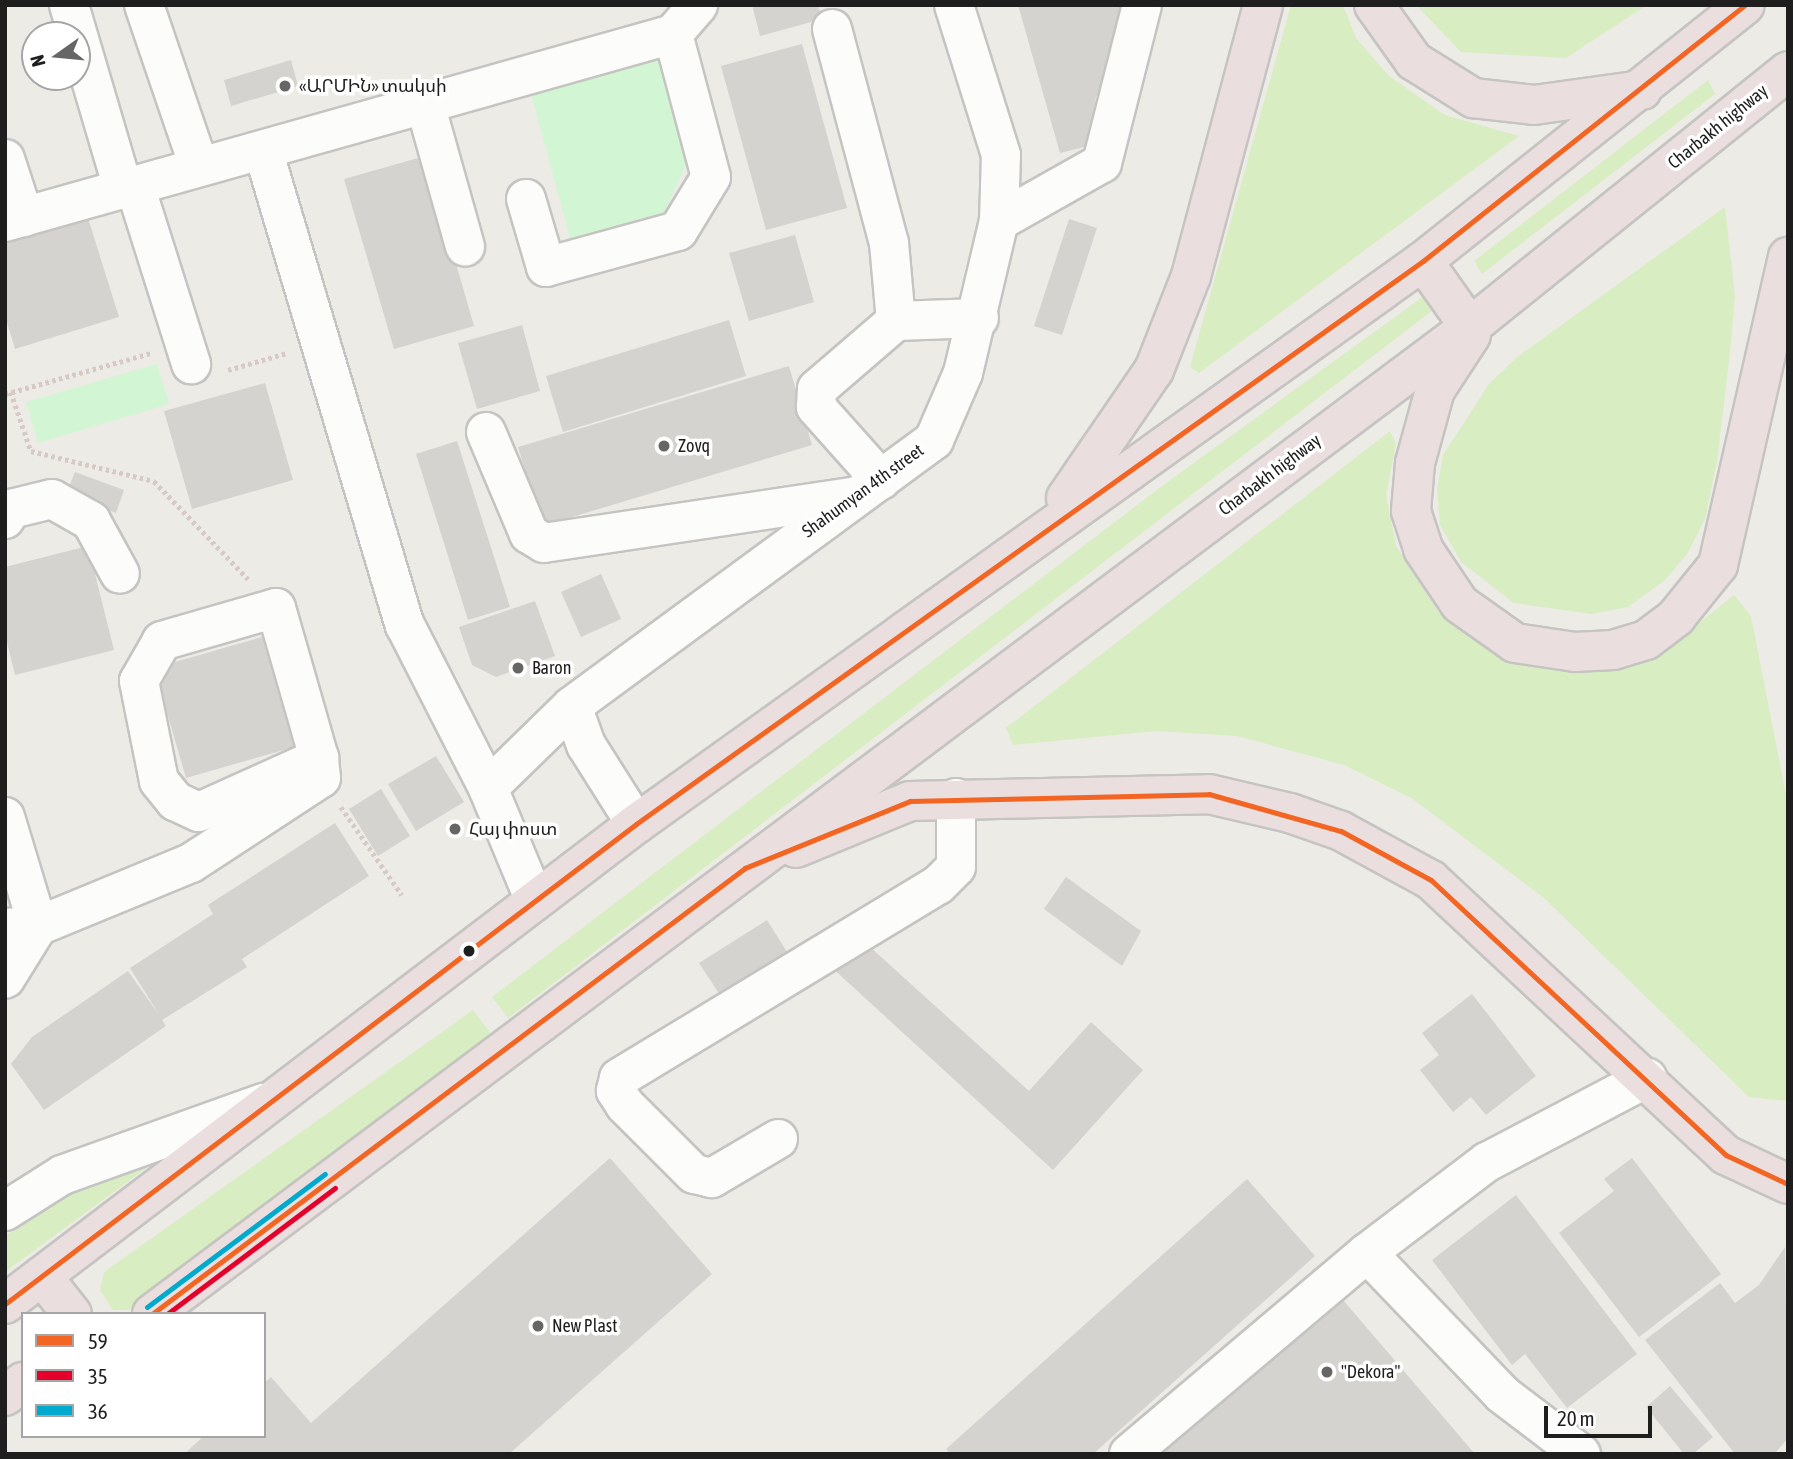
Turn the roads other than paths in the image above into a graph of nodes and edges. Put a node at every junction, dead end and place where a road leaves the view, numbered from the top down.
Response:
1 (69, 5) edge
2 (144, 5) edge
3 (698, 5) edge
4 (954, 5) edge
5 (1142, 5) edge
6 (1263, 5) edge
7 (1374, 5) edge
8 (1745, 5) edge
9 (832, 29) dead end
10 (673, 34) junction
11 (1788, 71) edge
12 (1644, 90) junction
13 (425, 104) junction
14 (263, 150) junction
15 (5, 159) edge
16 (199, 167) junction
17 (129, 187) junction
18 (526, 199) dead end
19 (14, 220) edge
20 (999, 220) junction
21 (465, 246) dead end
22 (1788, 257) edge
23 (1423, 261) junction
24 (979, 318) junction
25 (896, 321) junction
26 (1475, 322) junction
27 (191, 364) road end
28 (486, 432) dead end
29 (869, 488) junction
30 (5, 519) edge
31 (1044, 527) junction
32 (120, 574) dead end
33 (572, 706) junction
34 (319, 758) junction
35 (488, 788) junction
36 (956, 798) junction
37 (5, 817) edge
38 (636, 824) junction
39 (745, 868) junction
40 (535, 901) junction
41 (21, 927) edge
42 (5, 979) edge
43 (1647, 1078) junction
44 (277, 1098) junction
45 (778, 1139) dead end
46 (1788, 1184) edge
47 (5, 1212) edge
48 (1367, 1253) junction
49 (42, 1276) junction
50 (5, 1304) edge
51 (70, 1312) edge
52 (155, 1312) edge
53 (21, 1384) edge
54 (5, 1396) edge
55 (21, 1412) edge
56 (5, 1424) edge
57 (1129, 1454) edge
58 (1581, 1454) edge

1 - 17 street
2 - 16 street
3 - 10 street
4 - 20 street, Shahumyan 4th street
5 - 20 street
6 - 31 highway
7 - 12 highway
8 - 12 highway
9 - 25 street
10 - 13 street
10 - 18 street
11 - 26 highway, Charbakh highway
12 - 23 highway
13 - 14 street
13 - 21 street
14 - 16 street
14 - 35 street
15 - 19 street
16 - 17 street
17 - 19 street
17 - 27 street
20 - 24 street, Shahumyan 4th street
22 - 26 highway
23 - 26 highway
23 - 31 highway
24 - 25 street
24 - 29 street, Shahumyan 4th street
25 - 29 street
26 - 39 highway, Charbakh highway
28 - 29 street
29 - 33 street, Shahumyan 4th street
30 - 32 street
31 - 38 highway
33 - 35 street, Shahumyan 4th street
33 - 38 street
34 - 34 street
34 - 41 street
35 - 40 street
36 - 39 highway
36 - 43 highway
36 - 45 street
37 - 41 street
38 - 40 highway
39 - 52 highway
40 - 44 highway
41 - 42 street
43 - 46 highway
43 - 48 street
44 - 47 street
44 - 49 highway
48 - 57 street
48 - 58 street
49 - 50 highway
49 - 51 highway
53 - 54 highway
55 - 56 highway

